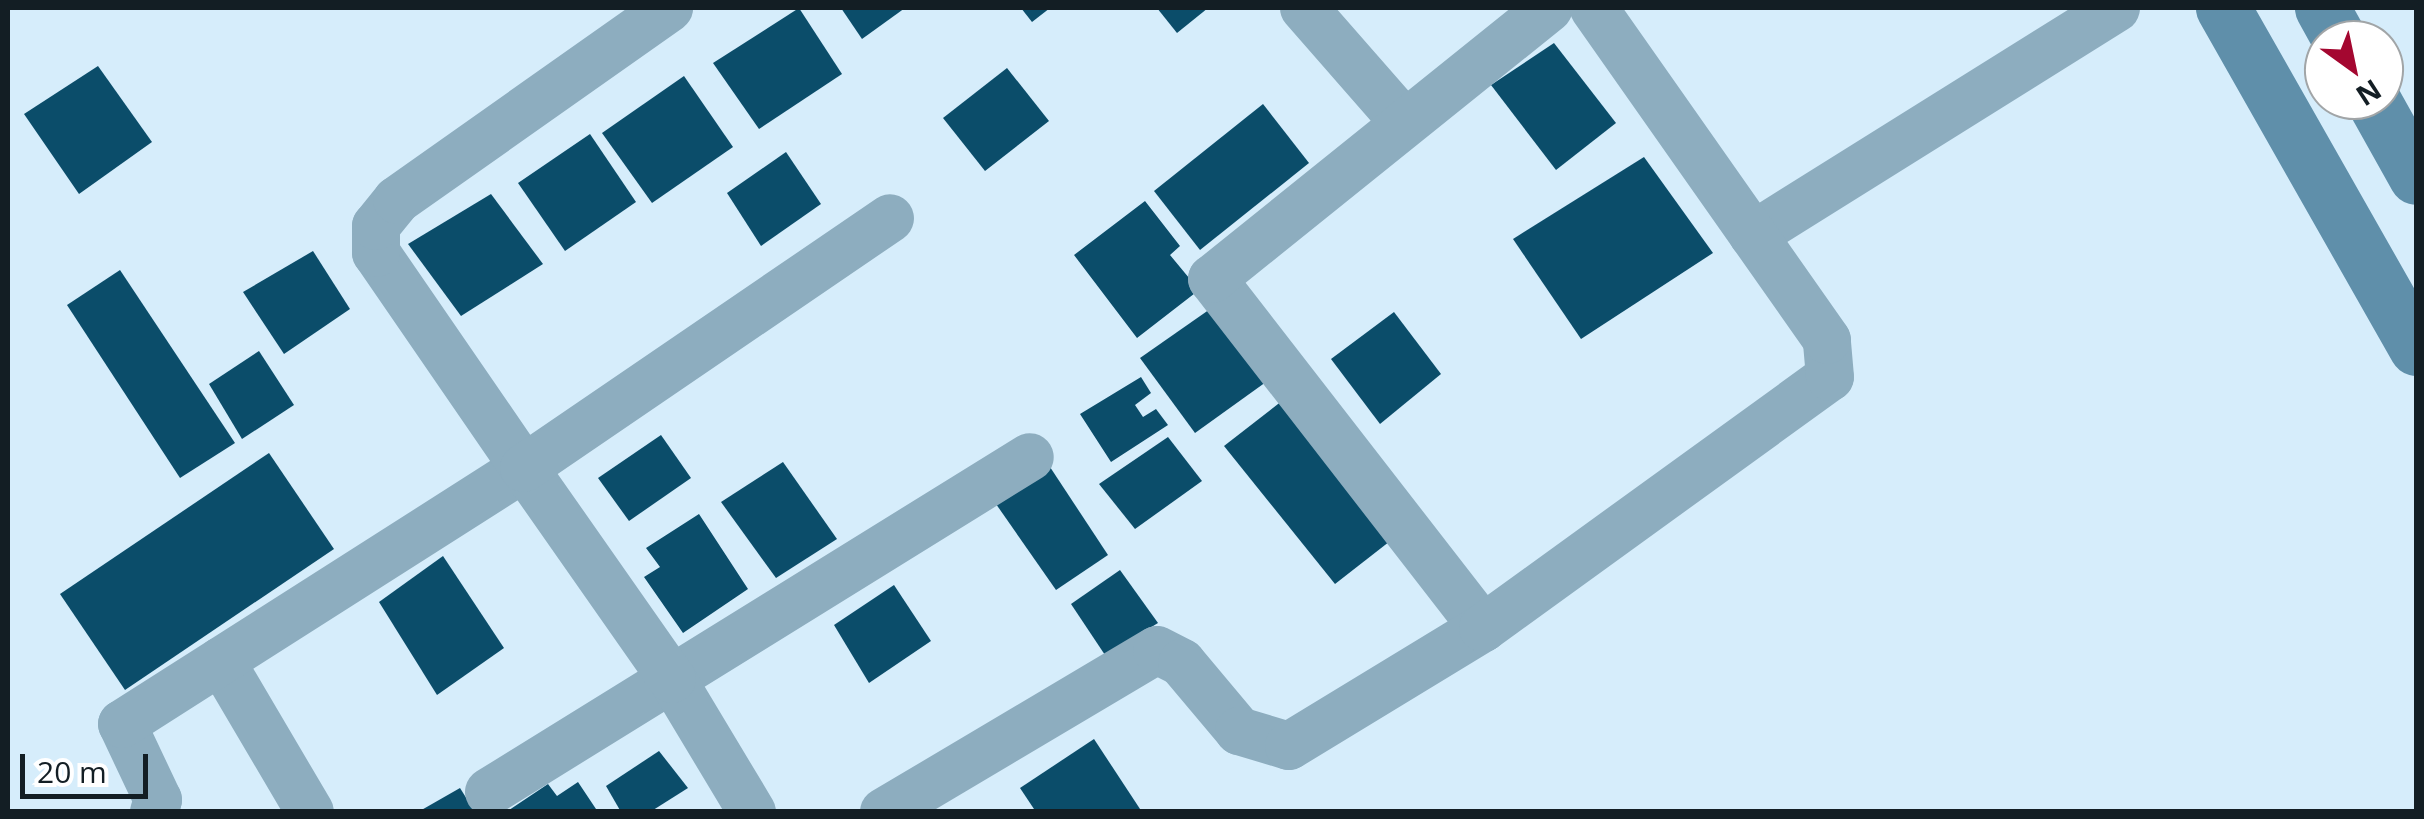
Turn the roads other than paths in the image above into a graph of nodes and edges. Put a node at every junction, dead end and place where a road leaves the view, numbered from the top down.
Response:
1 (669, 8) edge
2 (1304, 8) edge
3 (1549, 8) edge
4 (1594, 8) edge
5 (2116, 8) edge
6 (2223, 8) edge
7 (2384, 120) edge
8 (1403, 121) junction
9 (2416, 177) edge
10 (890, 218) dead end
11 (1754, 235) junction
12 (2416, 348) edge
13 (1030, 458) dead end
14 (524, 468) junction
15 (1483, 628) junction
16 (221, 661) junction
17 (672, 678) junction
18 (489, 792) dead end
19 (154, 812) edge
20 (310, 812) edge
21 (752, 812) edge
22 (884, 812) edge

1 - 14 street
2 - 8 street
3 - 8 street
4 - 11 street
5 - 11 street
6 - 12 main road
7 - 9 main road
8 - 15 street
10 - 14 street
11 - 15 street
13 - 17 street
14 - 16 street
14 - 17 street
15 - 22 street
16 - 19 street
16 - 20 street
17 - 18 street
17 - 21 street

